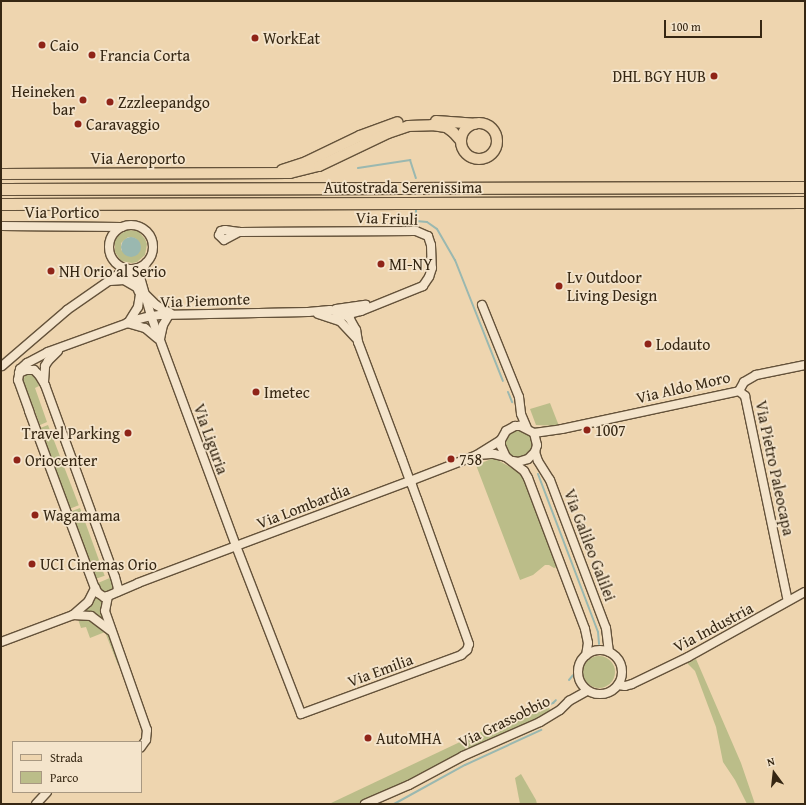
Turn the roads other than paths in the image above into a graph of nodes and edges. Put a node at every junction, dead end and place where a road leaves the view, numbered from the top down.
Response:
1 (475, 124) junction
2 (461, 141) junction
3 (275, 173) junction
4 (1, 174) edge
5 (805, 187) edge
6 (1, 189) edge
7 (805, 202) edge
8 (1, 204) edge
9 (1, 226) edge
10 (123, 227) junction
11 (239, 232) dead end
12 (146, 263) junction
13 (126, 269) junction
14 (108, 282) junction
15 (140, 292) junction
16 (375, 304) junction
17 (482, 305) dead end
18 (330, 310) junction
19 (308, 312) junction
20 (170, 313) junction
21 (151, 316) junction
22 (347, 316) junction
23 (335, 318) junction
24 (127, 323) junction
25 (160, 342) junction
26 (358, 342) junction
27 (60, 349) junction
28 (805, 365) edge
29 (2, 366) edge
30 (19, 373) junction
31 (44, 385) junction
32 (739, 391) junction
33 (521, 414) junction
34 (510, 428) junction
35 (562, 429) junction
36 (530, 430) junction
37 (501, 440) junction
38 (536, 449) junction
39 (477, 455) junction
40 (506, 457) junction
41 (513, 461) junction
42 (410, 480) junction
43 (236, 546) junction
44 (116, 577) junction
45 (138, 583) junction
46 (95, 588) junction
47 (117, 592) junction
48 (805, 592) edge
49 (108, 596) junction
50 (788, 601) junction
51 (73, 615) junction
52 (111, 632) junction
53 (1, 642) edge
54 (609, 652) junction
55 (586, 655) junction
56 (622, 669) junction
57 (578, 677) junction
58 (632, 684) junction
59 (618, 685) junction
60 (587, 691) junction
61 (569, 702) junction
62 (142, 746) edge
63 (46, 793) edge
64 (36, 804) edge
65 (365, 804) edge

1 - 2 main road
1 - 2 main road
1 - 3 main road, Via Aeroporto
2 - 3 main road, Via Aeroporto
3 - 4 main road, Via Aeroporto
5 - 6 highway, Autostrada Serenissima
7 - 8 highway, Autostrada Serenissima
9 - 10 street, Via Portico
10 - 12 street
10 - 13 street
11 - 16 street, Via Friuli
12 - 13 street
12 - 15 street, Via Liguria
13 - 14 street
13 - 15 street
14 - 15 street
14 - 29 street
15 - 20 street
15 - 21 street, Via Liguria
15 - 24 street, Via Liguria
16 - 18 street, Via Friuli
16 - 22 street, Via Friuli
17 - 33 street
18 - 19 street, Via Piemonte
18 - 22 street, Via Piemonte
19 - 20 street, Via Piemonte
19 - 23 street, Via Piemonte
20 - 21 street, Via Piemonte
20 - 25 street
21 - 24 street, Via Piemonte
21 - 25 street, Via Liguria
22 - 23 street, Via Friuli
22 - 26 street, Via Piemonte
23 - 26 street, Via Piemonte
24 - 25 street, Via Liguria
24 - 27 street, Via Piemonte
25 - 43 street, Via Liguria
26 - 42 street, Via Piemonte
27 - 30 street, Via Piemonte
27 - 31 street, Via Piemonte
28 - 32 street, Via Aldo Moro
30 - 31 street
30 - 46 street
31 - 44 street
32 - 35 street, Via Aldo Moro
32 - 50 street, Via Pietro Paleocapa
33 - 34 street
33 - 36 street
34 - 36 street
34 - 37 street
35 - 36 street, Via Aldo Moro
35 - 38 street, Via Aldo Moro
36 - 38 street
37 - 39 street, Via Lombardia
37 - 40 street
38 - 41 street
38 - 54 street, Via Galileo Galilei
39 - 40 street, Via Lombardia
39 - 42 street, Via Lombardia
40 - 41 street
41 - 55 street
42 - 43 street, Via Lombardia
42 - 43 street, Via Emilia
43 - 45 street, Via Lombardia
44 - 45 street
44 - 47 street
45 - 47 street, Via Lombardia
46 - 49 street
46 - 51 street
47 - 49 street, Via Lombardia
48 - 50 street, Via Industria
49 - 52 street
50 - 58 street, Via Industria
51 - 52 street
51 - 53 street
52 - 62 street
54 - 55 street
54 - 56 street
55 - 57 street
56 - 58 street
56 - 59 street
57 - 60 street
57 - 61 street
58 - 59 street, Via Industria
59 - 60 street
60 - 61 street, Via Grassobbio
61 - 65 street, Via Grassobbio
63 - 64 street

